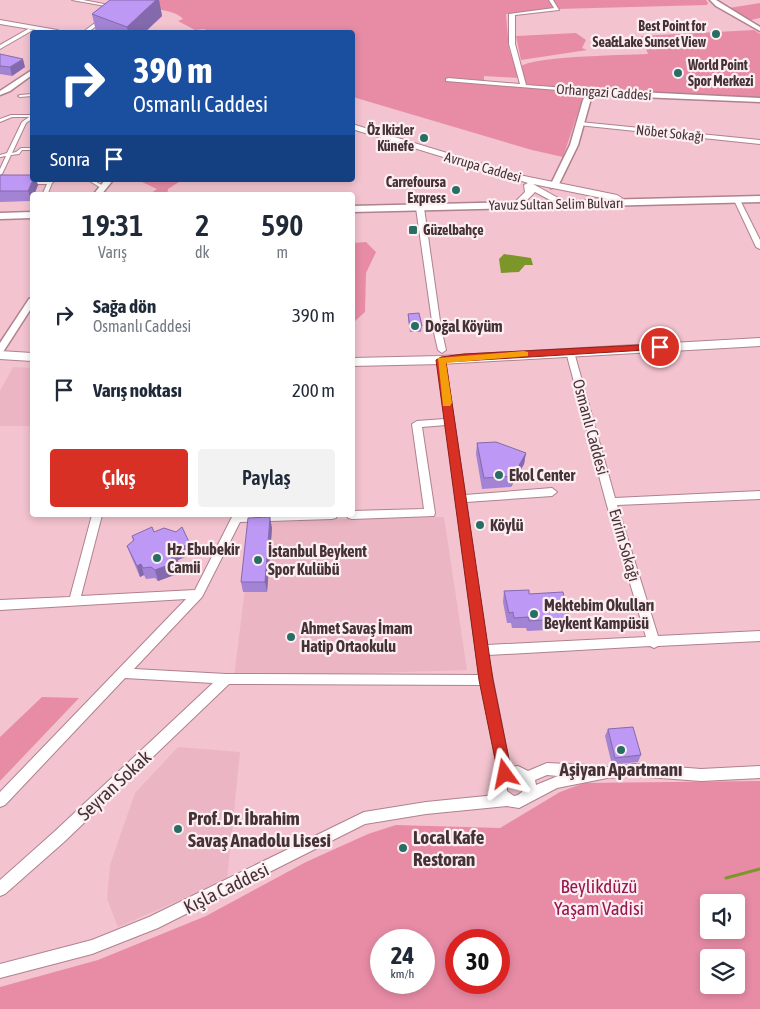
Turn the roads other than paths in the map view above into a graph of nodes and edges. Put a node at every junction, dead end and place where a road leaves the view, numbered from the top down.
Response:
1 (74, 0) edge
2 (551, 0) edge
3 (714, 0) edge
4 (0, 24) edge
5 (760, 28) edge
6 (30, 30) joint
7 (43, 30) edge
8 (88, 30) edge
9 (0, 47) edge
10 (30, 74) edge
11 (448, 80) dead end
12 (523, 86) junction
13 (10, 89) junction
14 (0, 90) edge
15 (593, 92) junction
16 (30, 95) edge
17 (20, 96) dead end
18 (760, 100) edge
19 (0, 101) edge
20 (30, 117) edge
21 (30, 118) edge
22 (0, 121) edge
23 (580, 124) junction
24 (355, 127) edge
25 (355, 131) edge
26 (760, 142) edge
27 (30, 149) edge
28 (10, 152) junction
29 (0, 156) edge
30 (0, 174) edge
31 (36, 182) edge
32 (92, 182) edge
33 (112, 182) edge
34 (21, 183) edge
35 (528, 185) junction
36 (554, 186) junction
37 (103, 191) edge
38 (760, 195) edge
39 (617, 198) junction
40 (760, 199) edge
41 (522, 200) junction
42 (737, 200) junction
43 (556, 202) junction
44 (355, 204) edge
45 (415, 205) junction
46 (355, 209) edge
47 (0, 210) edge
48 (30, 210) edge
49 (30, 215) edge
50 (0, 216) edge
51 (760, 248) edge
52 (30, 293) edge
53 (30, 304) edge
54 (760, 334) edge
55 (0, 338) edge
56 (760, 342) edge
57 (0, 350) edge
58 (570, 352) junction
59 (442, 355) junction
60 (0, 356) edge
61 (355, 356) edge
62 (30, 357) edge
63 (355, 362) edge
64 (0, 363) edge
65 (30, 364) edge
66 (450, 422) junction
67 (552, 492) dead end
68 (760, 495) edge
69 (460, 499) junction
70 (611, 502) junction
71 (355, 514) edge
72 (96, 517) edge
73 (236, 517) edge
74 (198, 594) junction
75 (75, 600) junction
76 (0, 605) edge
77 (760, 636) edge
78 (654, 643) junction
79 (482, 650) junction
80 (121, 674) junction
81 (226, 679) junction
82 (486, 680) junction
83 (607, 772) junction
84 (760, 772) edge
85 (505, 774) junction
86 (526, 778) junction
87 (528, 796) junction
88 (509, 800) junction
89 (0, 801) edge
90 (0, 889) edge
91 (0, 971) edge

1 - 8 street
2 - 12 street
3 - 5 street
4 - 6 main road
4 - 7 main road
6 - 9 street
10 - 13 street
11 - 12 street, Orhangazi Caddesi
12 - 15 street, Orhangazi Caddesi
13 - 14 street
13 - 19 street
15 - 18 street, Orhangazi Caddesi
15 - 23 street
16 - 17 street
20 - 22 street
21 - 28 street
23 - 26 street, Nöbet Sokağı
23 - 36 street
24 - 36 main road, Avrupa Caddesi
25 - 35 main road, Avrupa Caddesi
27 - 28 street
28 - 29 street
28 - 30 street
31 - 34 street
32 - 37 street
33 - 37 street
35 - 41 main road
35 - 43 main road, Avrupa Caddesi
36 - 39 main road, Avrupa Caddesi
36 - 43 main road
38 - 39 main road, Yavuz Sultan Selim Bulvarı
39 - 43 main road, Yavuz Sultan Selim Bulvarı
40 - 42 main road, Yavuz Sultan Selim Bulvarı
41 - 43 main road, Yavuz Sultan Selim Bulvarı
41 - 45 main road, Yavuz Sultan Selim Bulvarı
42 - 43 main road, Yavuz Sultan Selim Bulvarı
42 - 51 street
43 - 45 main road, Yavuz Sultan Selim Bulvarı
44 - 45 main road, Yavuz Sultan Selim Bulvarı
45 - 46 main road, Yavuz Sultan Selim Bulvarı
45 - 59 street
47 - 48 main road
49 - 50 main road
52 - 55 street
53 - 57 street
54 - 59 main road
56 - 58 main road
58 - 59 main road
58 - 70 street, Osmanlı Caddesi
59 - 61 main road
59 - 63 main road
59 - 66 street
60 - 62 main road
64 - 65 main road
66 - 69 street
66 - 71 street
67 - 69 street
68 - 70 street, Evrim Sokağı
69 - 79 street
70 - 78 street, Evrim Sokağı
72 - 75 street
73 - 74 street
74 - 75 street
74 - 80 street
75 - 76 street
77 - 78 street
78 - 79 street
79 - 82 street
80 - 81 street
80 - 89 street
81 - 82 street
81 - 90 street, Seyran Sokak
82 - 85 street
83 - 84 street
83 - 86 street
83 - 87 street
85 - 86 street
85 - 88 street
86 - 87 street
87 - 88 street
88 - 91 street, Kışla Caddesi

